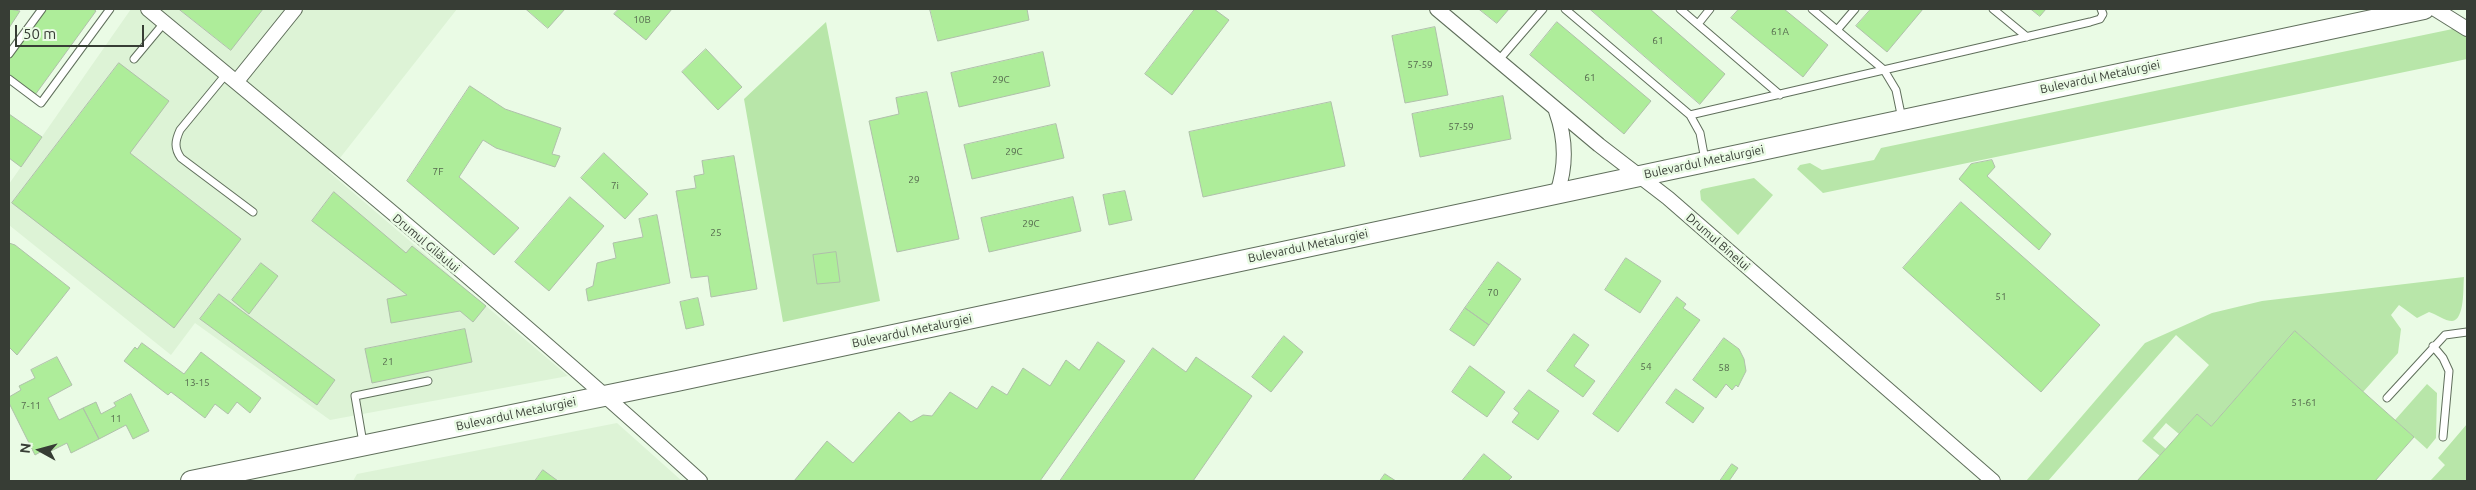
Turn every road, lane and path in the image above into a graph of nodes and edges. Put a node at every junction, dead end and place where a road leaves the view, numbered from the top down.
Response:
1 (42, 9) edge
2 (110, 9) edge
3 (148, 9) edge
4 (295, 9) edge
5 (1437, 9) edge
6 (1543, 9) edge
7 (1564, 9) edge
8 (1680, 9) edge
9 (1710, 9) edge
10 (1812, 9) edge
11 (1855, 9) edge
12 (1993, 9) edge
13 (2101, 9) edge
14 (2424, 9) edge
15 (2435, 9) edge
16 (164, 22) junction
17 (1698, 24) junction
18 (2467, 29) edge
19 (1837, 30) junction
20 (2027, 37) junction
21 (9, 54) edge
22 (134, 59) dead end
23 (1498, 61) junction
24 (1884, 70) junction
25 (232, 77) junction
26 (9, 79) edge
27 (1780, 95) junction
28 (1556, 110) junction
29 (1690, 115) junction
30 (1902, 119) junction
31 (1705, 162) junction
32 (1640, 175) junction
33 (1557, 193) junction
34 (253, 212) dead end
35 (2467, 332) edge
36 (2433, 346) junction
37 (428, 381) dead end
38 (606, 396) junction
39 (2386, 398) dead end
40 (2443, 437) dead end
41 (364, 446) junction
42 (191, 481) edge
43 (700, 481) edge
44 (1992, 481) edge

1 - 21 lane
2 - 26 lane
3 - 16 street, Drumul Gilăului
4 - 25 street
5 - 23 street, Drumul Binelui
6 - 23 lane
7 - 29 lane
8 - 17 lane
9 - 17 lane
10 - 19 lane
11 - 19 lane
12 - 20 lane
13 - 20 lane
14 - 30 main road, Bulevardul Metalurgiei
15 - 18 street
16 - 22 lane
16 - 25 street, Drumul Gilăului
17 - 27 lane
19 - 24 lane
20 - 24 lane
23 - 28 street, Drumul Binelui
24 - 27 lane
24 - 30 lane
25 - 34 lane
25 - 38 street, Drumul Gilăului
27 - 29 lane
28 - 32 street, Drumul Binelui
28 - 33 street
29 - 31 lane
30 - 31 main road, Bulevardul Metalurgiei
31 - 32 main road, Bulevardul Metalurgiei
32 - 33 main road, Bulevardul Metalurgiei
32 - 44 street, Drumul Binelui
33 - 38 main road, Bulevardul Metalurgiei
35 - 36 lane
36 - 39 lane
36 - 40 lane
37 - 41 lane
38 - 41 main road, Bulevardul Metalurgiei
38 - 43 street, Drumul Gilăului
41 - 42 main road, Bulevardul Metalurgiei

